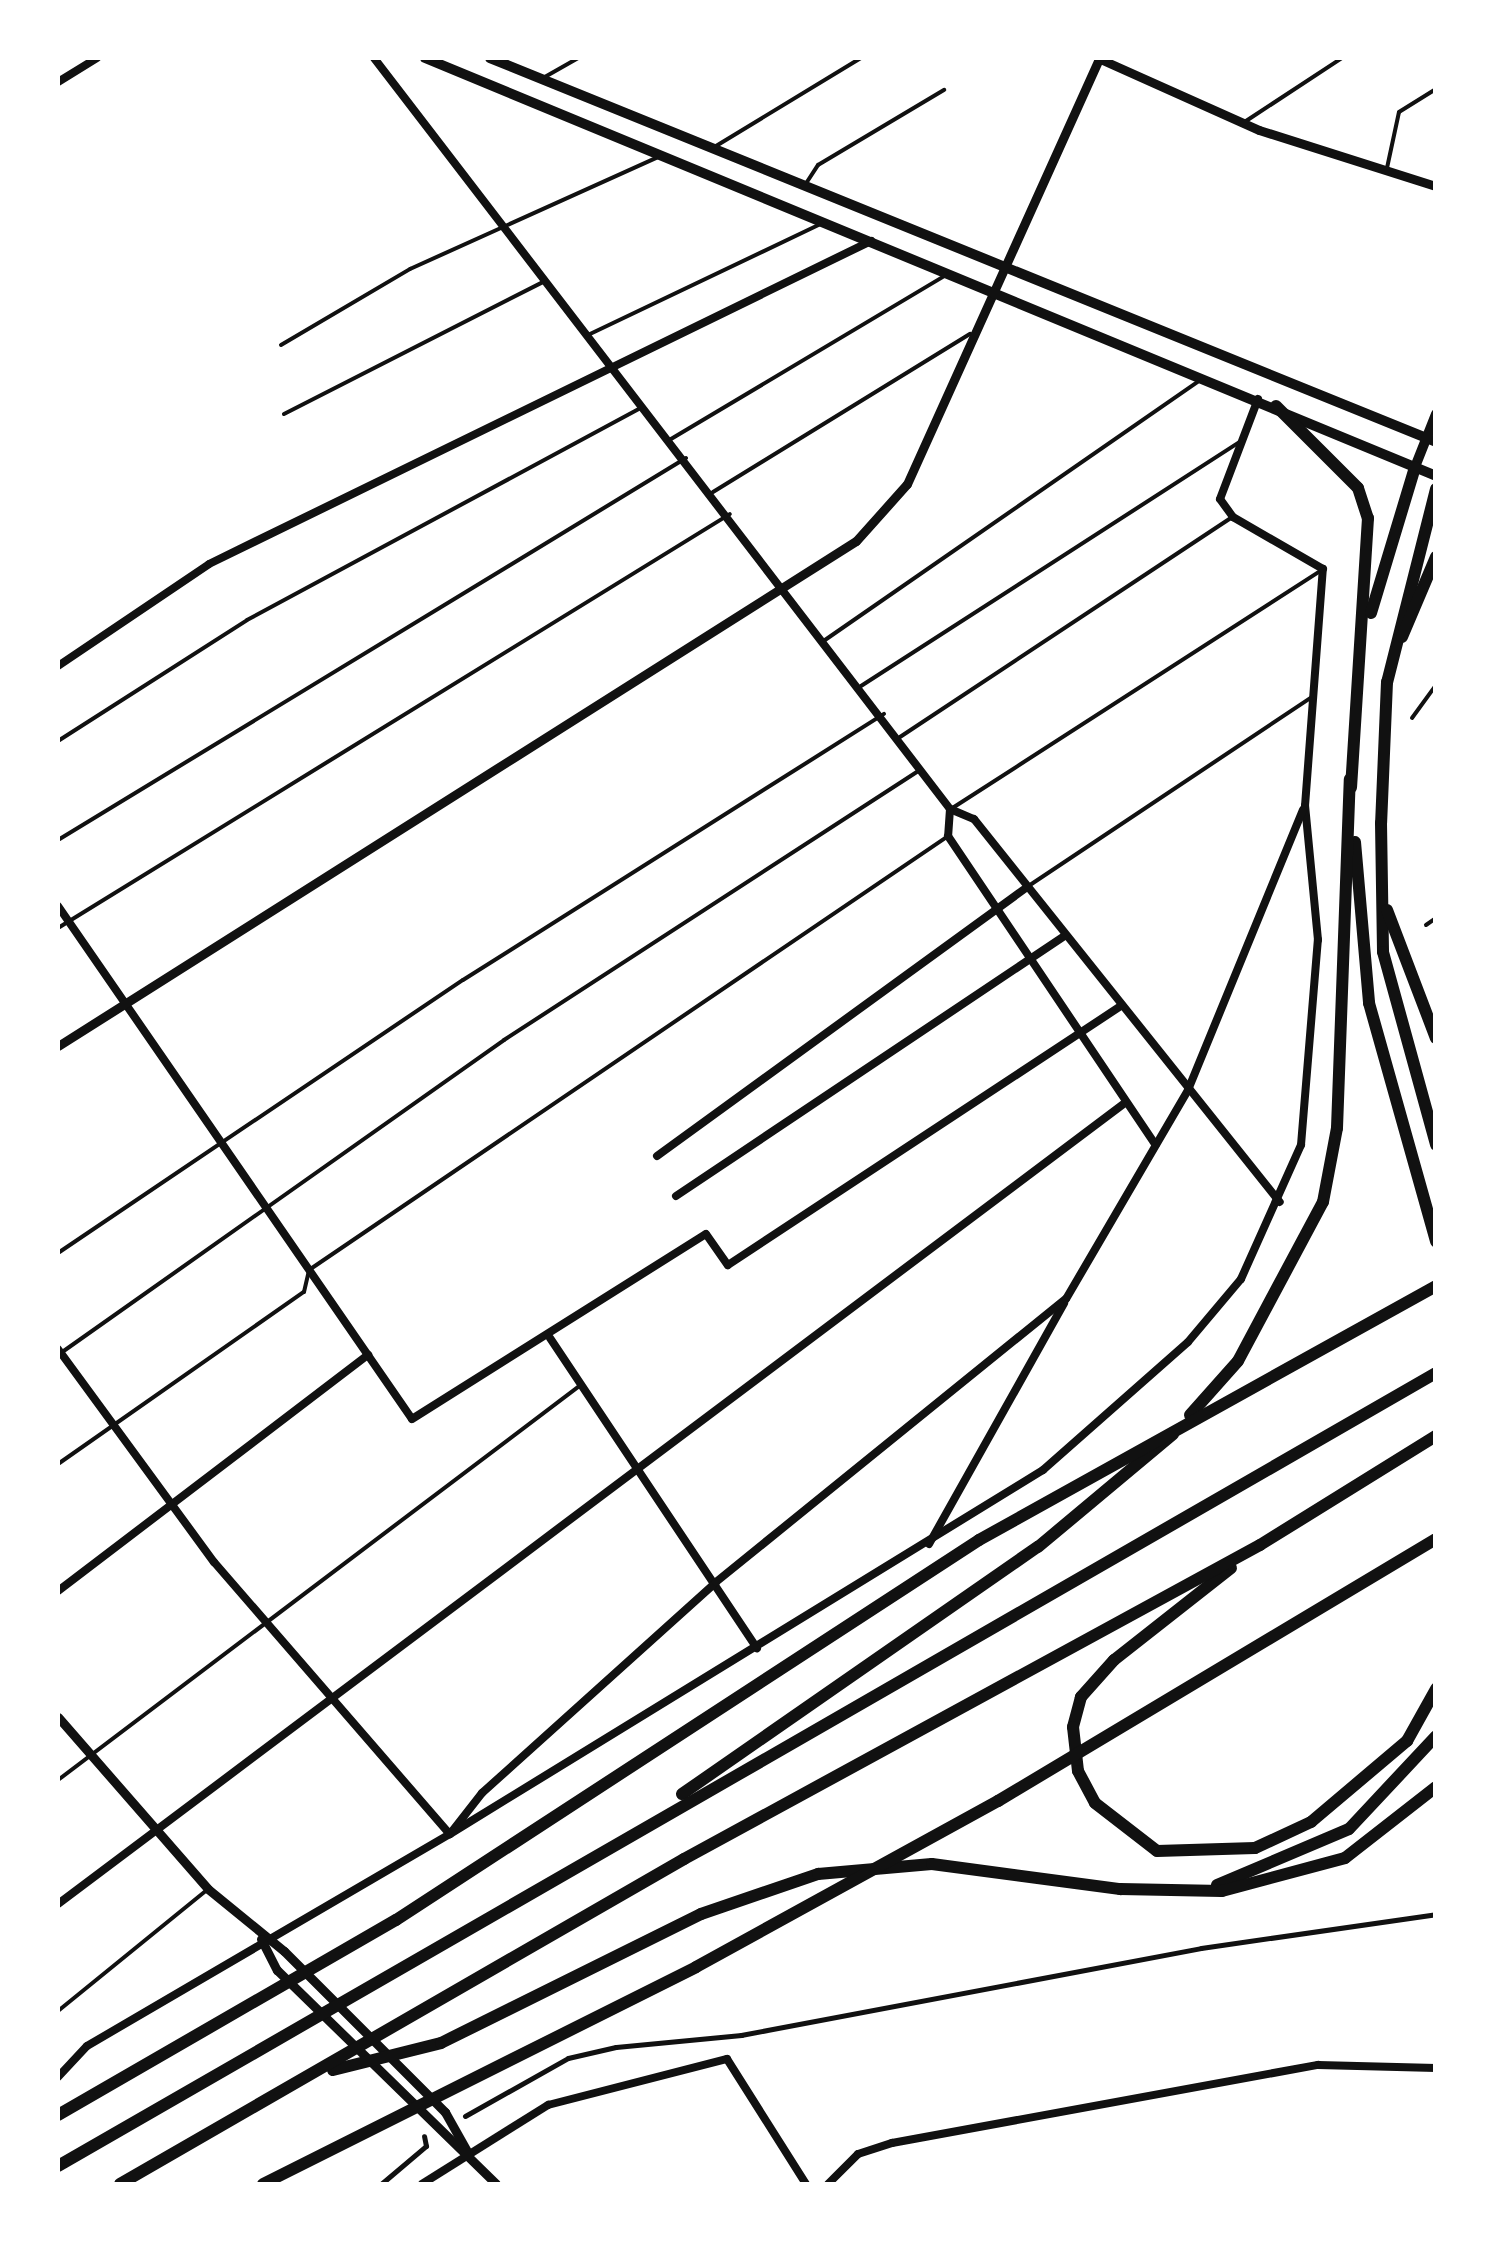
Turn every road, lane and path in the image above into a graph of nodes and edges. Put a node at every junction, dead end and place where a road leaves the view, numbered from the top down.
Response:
1 (96, 58) edge
2 (374, 58) edge
3 (425, 58) edge
4 (490, 58) edge
5 (578, 58) edge
6 (861, 58) edge
7 (1098, 58) edge
8 (1342, 58) edge
9 (542, 79) junction
10 (58, 82) edge
11 (1436, 89) edge
12 (944, 90) dead end
13 (1242, 124) junction
14 (712, 149) junction
15 (663, 156) junction
16 (1386, 173) junction
17 (1436, 186) edge
18 (804, 187) junction
19 (825, 222) junction
20 (502, 223) junction
21 (871, 241) junction
22 (1004, 269) junction
23 (949, 274) junction
24 (548, 280) junction
25 (994, 292) junction
26 (979, 328) junction
27 (590, 334) junction
28 (281, 345) dead end
29 (614, 366) junction
30 (1202, 378) junction
31 (1258, 399) junction
32 (645, 406) junction
33 (1276, 406) junction
34 (284, 414) dead end
35 (1436, 414) edge
36 (671, 439) junction
37 (1431, 440) edge
38 (1240, 442) junction
39 (686, 458) junction
40 (1415, 467) junction
41 (1436, 476) edge
42 (1436, 490) edge
43 (713, 492) junction
44 (730, 514) junction
45 (1233, 517) junction
46 (1436, 556) edge
47 (1323, 569) junction
48 (787, 590) junction
49 (1366, 630) junction
50 (825, 640) junction
51 (58, 666) edge
52 (1387, 682) junction
53 (861, 686) junction
54 (1436, 686) edge
55 (1313, 696) junction
56 (884, 714) junction
57 (1412, 718) dead end
58 (900, 737) junction
59 (58, 742) edge
60 (921, 769) junction
61 (1350, 779) junction
62 (1305, 806) junction
63 (950, 810) junction
64 (948, 836) junction
65 (58, 840) edge
66 (1027, 886) junction
67 (1384, 897) junction
68 (58, 906) edge
69 (999, 911) junction
70 (1436, 918) edge
71 (68, 921) junction
72 (1426, 925) dead end
73 (58, 928) edge
74 (1066, 935) junction
75 (1030, 959) junction
76 (126, 1004) junction
77 (1122, 1006) junction
78 (1077, 1034) junction
79 (1436, 1038) edge
80 (58, 1046) edge
81 (1188, 1090) junction
82 (1125, 1103) junction
83 (220, 1142) junction
84 (1156, 1144) junction
85 (1436, 1145) edge
86 (657, 1156) dead end
87 (676, 1196) dead end
88 (1280, 1202) junction
89 (267, 1209) junction
90 (1436, 1242) edge
91 (58, 1253) edge
92 (309, 1270) junction
93 (1436, 1286) edge
94 (1066, 1300) junction
95 (550, 1338) junction
96 (58, 1352) edge
97 (368, 1356) junction
98 (1436, 1372) edge
99 (582, 1384) junction
100 (112, 1426) junction
101 (1436, 1436) edge
102 (58, 1464) edge
103 (635, 1467) junction
104 (170, 1504) junction
105 (1436, 1538) edge
106 (1260, 1545) junction
107 (926, 1548) junction
108 (716, 1582) junction
109 (58, 1590) edge
110 (266, 1620) junction
111 (757, 1648) junction
112 (1436, 1689) edge
113 (334, 1692) junction
114 (60, 1724) edge
115 (1436, 1736) edge
116 (92, 1754) junction
117 (58, 1780) edge
118 (1436, 1787) edge
119 (154, 1829) junction
120 (450, 1834) junction
121 (583, 1862) junction
122 (208, 1889) junction
123 (1165, 1893) junction
124 (58, 1904) edge
125 (1436, 1914) edge
126 (261, 1939) junction
127 (58, 2011) edge
128 (1436, 2068) edge
129 (327, 2070) junction
130 (58, 2077) edge
131 (58, 2115) edge
132 (465, 2116) dead end
133 (424, 2136) dead end
134 (468, 2153) junction
135 (58, 2166) edge
136 (120, 2184) edge
137 (264, 2184) edge
138 (382, 2184) edge
139 (422, 2184) edge
140 (496, 2184) edge
141 (806, 2184) edge
142 (828, 2184) edge

1 - 10 street
2 - 20 street
3 - 15 main road
4 - 9 main road
5 - 9 lane
6 - 14 lane
7 - 13 street
7 - 22 street
8 - 13 lane
9 - 14 main road
11 - 16 lane
12 - 18 lane
13 - 16 street
14 - 18 main road
15 - 19 main road
15 - 20 lane
16 - 17 street
18 - 22 main road
19 - 21 main road
19 - 27 lane
20 - 24 street
20 - 28 lane
21 - 23 main road
21 - 29 street
22 - 25 street
22 - 37 main road
23 - 25 main road
23 - 36 lane
24 - 27 street
24 - 34 lane
25 - 26 street
25 - 30 main road
26 - 43 lane
26 - 48 street
27 - 29 street
29 - 32 street
29 - 51 street
30 - 31 main road
30 - 50 lane
31 - 33 main road
31 - 38 street
32 - 36 street
32 - 59 lane
33 - 40 main road
33 - 49 highway
35 - 37 main road
36 - 39 street
37 - 40 main road
38 - 45 street
38 - 53 lane
39 - 43 street
39 - 65 lane
40 - 41 main road
40 - 49 highway
42 - 52 highway
43 - 44 street
44 - 48 street
44 - 71 lane
45 - 47 street
45 - 58 lane
46 - 52 highway
47 - 55 street
47 - 63 lane
48 - 50 street
48 - 76 street
49 - 61 highway
50 - 53 street
52 - 67 highway
53 - 56 street
54 - 57 lane
55 - 62 street
55 - 66 lane
56 - 58 street
56 - 83 lane
58 - 60 street
60 - 63 street
60 - 89 lane
61 - 90 highway
61 - 121 highway
62 - 81 street
62 - 88 street
63 - 64 street
63 - 66 street
64 - 69 street
64 - 92 lane
66 - 69 street
66 - 74 street
67 - 79 highway
67 - 85 highway
68 - 71 street
69 - 75 street
69 - 86 street
70 - 72 lane
71 - 73 lane
71 - 76 street
74 - 75 street
74 - 77 street
75 - 78 street
75 - 87 street
76 - 80 street
76 - 83 street
77 - 78 street
77 - 81 street
78 - 82 street
78 - 95 street
81 - 84 street
81 - 88 street
82 - 84 street
82 - 103 street
83 - 89 street
83 - 91 lane
84 - 94 street
88 - 107 street
89 - 92 street
89 - 96 lane
92 - 97 street
92 - 100 lane
93 - 131 highway
94 - 107 street
94 - 108 street
95 - 97 street
95 - 99 street
96 - 100 street
97 - 104 street
98 - 121 highway
99 - 103 street
99 - 110 lane
100 - 102 lane
100 - 104 street
101 - 106 highway
103 - 108 street
103 - 113 street
104 - 109 street
104 - 110 street
105 - 137 highway
106 - 112 highway
106 - 129 highway
107 - 111 street
108 - 111 street
108 - 120 street
110 - 113 street
110 - 116 lane
111 - 120 street
113 - 119 street
113 - 120 street
114 - 116 street
115 - 123 highway
116 - 117 lane
116 - 119 street
118 - 123 highway
119 - 122 street
119 - 124 street
120 - 126 street
121 - 135 highway
122 - 126 street
122 - 127 lane
123 - 129 highway
125 - 132 street
126 - 130 street
126 - 134 street
126 - 134 street
128 - 142 street
129 - 136 highway
133 - 138 street
134 - 139 street
134 - 140 street
134 - 141 street

